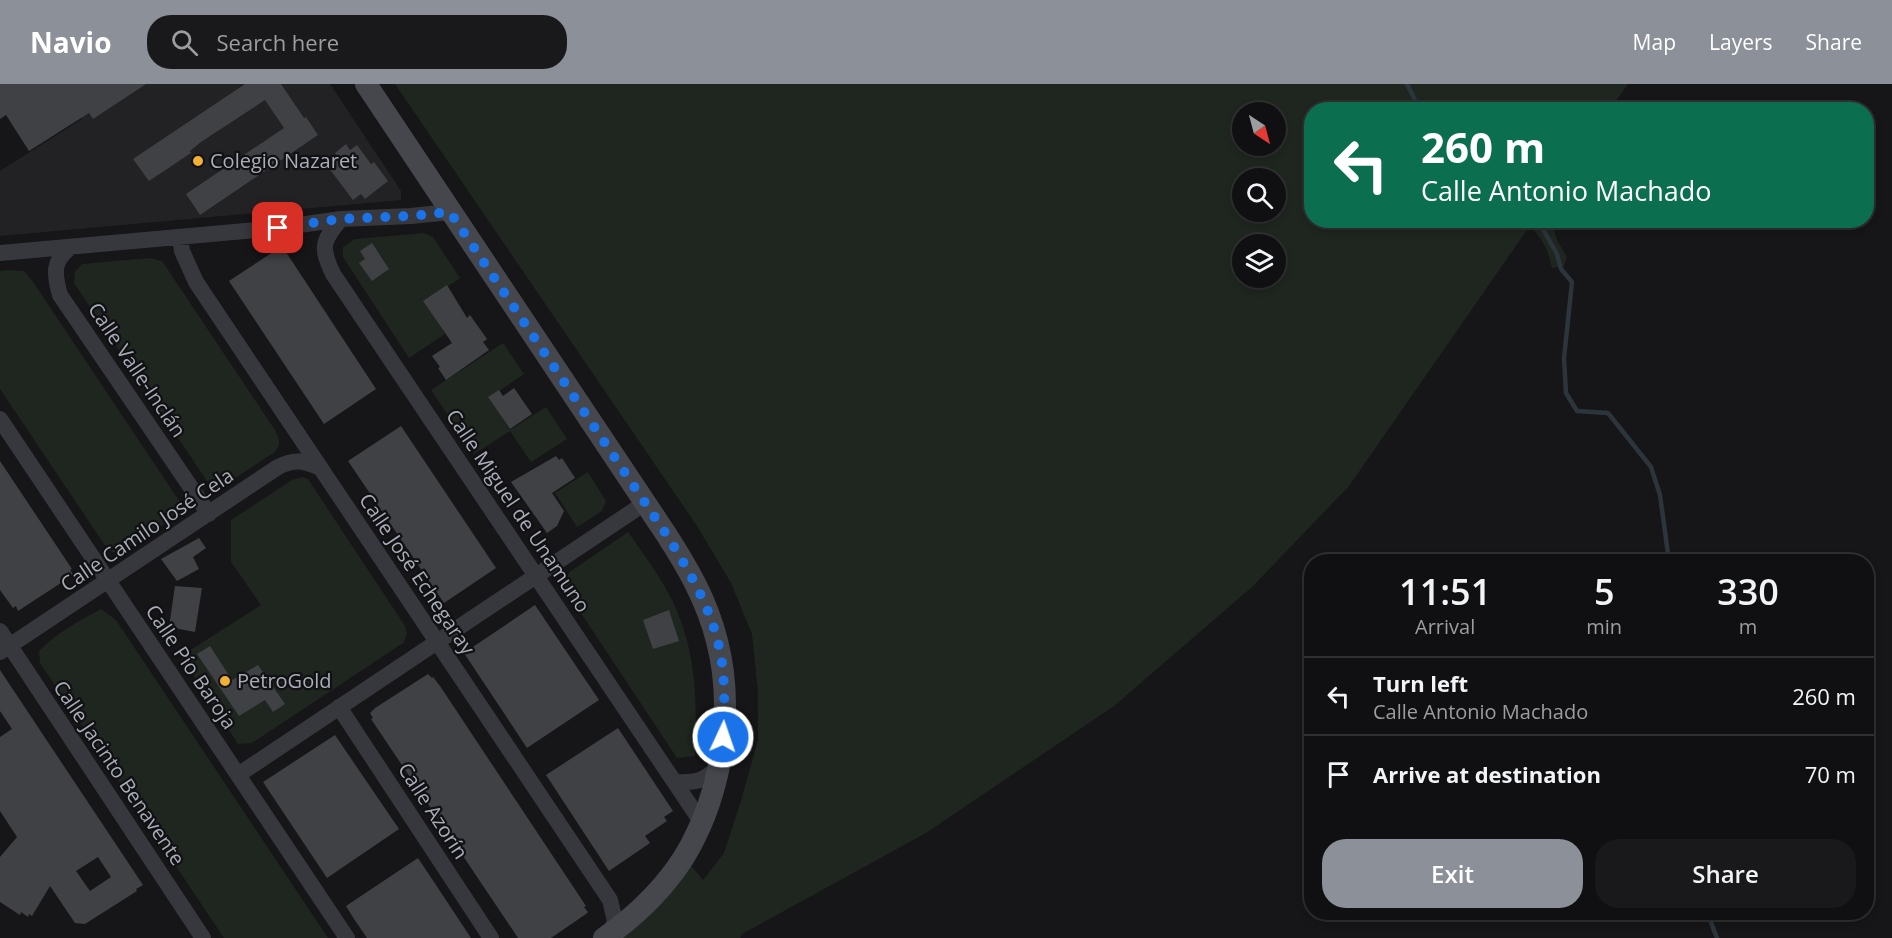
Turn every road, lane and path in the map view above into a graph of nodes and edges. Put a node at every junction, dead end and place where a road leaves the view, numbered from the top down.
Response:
1 (366, 84) edge
2 (450, 212) junction
3 (340, 219) junction
4 (180, 237) junction
5 (71, 247) junction
6 (0, 253) edge
7 (0, 419) edge
8 (321, 468) junction
9 (645, 503) junction
10 (209, 514) junction
11 (537, 576) junction
12 (108, 581) junction
13 (0, 631) edge
14 (437, 642) junction
15 (5, 649) edge
16 (339, 707) junction
17 (719, 767) junction
18 (238, 775) junction
19 (675, 782) junction
20 (702, 823) junction
21 (607, 936) edge
22 (203, 938) edge
23 (347, 938) edge
24 (491, 938) edge

1 - 2 main road
2 - 3 street
2 - 9 main road
3 - 4 street
3 - 11 street, Calle Miguel de Unamuno
4 - 5 street
4 - 8 street, Calle José Echegaray
5 - 6 street
5 - 10 street, Calle Valle-Inclán
7 - 12 street, Calle Pío Baroja
8 - 10 street, Calle Camilo José Cela
8 - 14 street, Calle José Echegaray
9 - 11 street
9 - 17 main road
10 - 12 street, Calle Camilo José Cela
11 - 14 street
11 - 19 street, Calle Miguel de Unamuno
12 - 15 street, Calle Camilo José Cela
12 - 18 street, Calle Pío Baroja
13 - 15 street, Calle Jacinto Benavente
14 - 16 street
14 - 21 street, Calle José Echegaray
15 - 22 street, Calle Jacinto Benavente
16 - 18 street
16 - 24 street, Calle Azorín
17 - 19 street
17 - 20 main road
18 - 23 street, Calle Pío Baroja
19 - 20 street, Calle Miguel de Unamuno
20 - 21 main road

